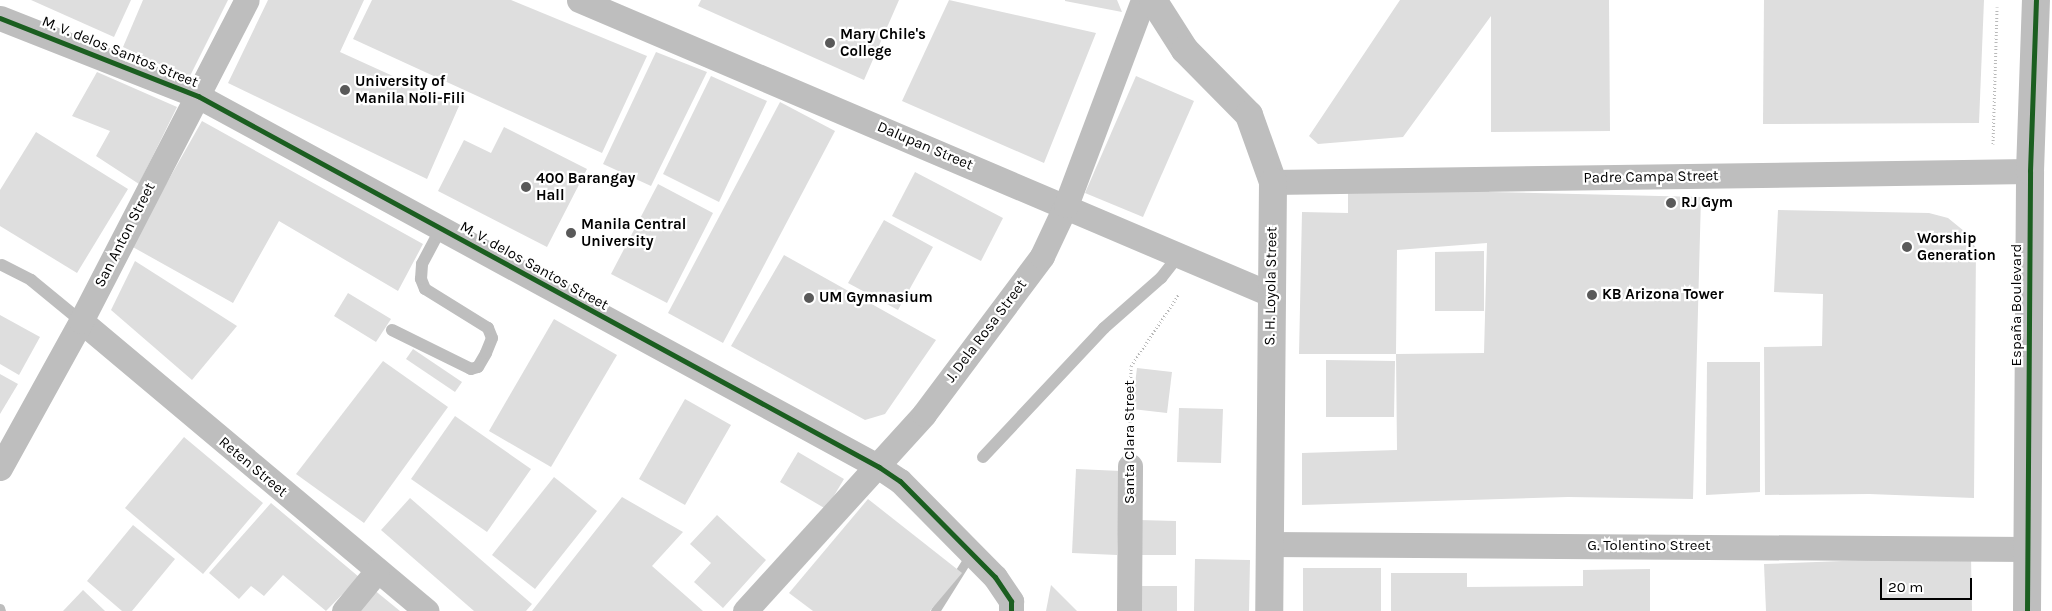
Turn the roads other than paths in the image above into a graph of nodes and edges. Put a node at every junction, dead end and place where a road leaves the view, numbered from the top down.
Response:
1 (247, 0) edge
2 (579, 0) edge
3 (1142, 0) edge
4 (1153, 0) edge
5 (2036, 0) edge
6 (0, 18) edge
7 (198, 96) junction
8 (2030, 171) junction
9 (1273, 182) junction
10 (1066, 205) junction
11 (441, 229) junction
12 (1189, 260) junction
13 (2, 264) dead end
14 (1270, 294) junction
15 (81, 321) junction
16 (392, 330) dead end
17 (983, 457) dead end
18 (2, 462) edge
19 (1130, 466) road end
20 (879, 467) junction
21 (1270, 544) junction
22 (2028, 549) junction
23 (377, 571) junction
24 (1011, 606) edge
25 (344, 611) edge
26 (426, 611) edge
27 (745, 611) edge
28 (1129, 611) edge
29 (1269, 611) edge
30 (2027, 611) edge

1 - 7 street, San Anton Street
2 - 10 street, Dalupan Street
3 - 10 street, J. Dela Rosa Street
4 - 9 street, S. H. Loyola Street
5 - 8 street, España Boulevard
6 - 7 street, M. V. delos Santos Street
7 - 11 street, M. V. delos Santos Street
7 - 15 street, San Anton Street
8 - 9 street, Padre Campa Street
8 - 22 street, España Boulevard
9 - 14 street, S. H. Loyola Street
10 - 12 street, Dalupan Street
10 - 20 street, J. Dela Rosa Street
11 - 16 lane
11 - 20 street, M. V. delos Santos Street
12 - 14 street, Dalupan Street
12 - 17 lane
13 - 15 lane
14 - 21 street, S. H. Loyola Street
15 - 18 street, San Anton Street
15 - 23 street, Reten Street
19 - 28 street, Santa Clara Street
20 - 24 street, M. V. delos Santos Street
20 - 27 street, J. Dela Rosa Street
21 - 22 street, G. Tolentino Street
21 - 29 street, S. H. Loyola Street
22 - 30 street, España Boulevard
23 - 25 street
23 - 26 street, Reten Street

